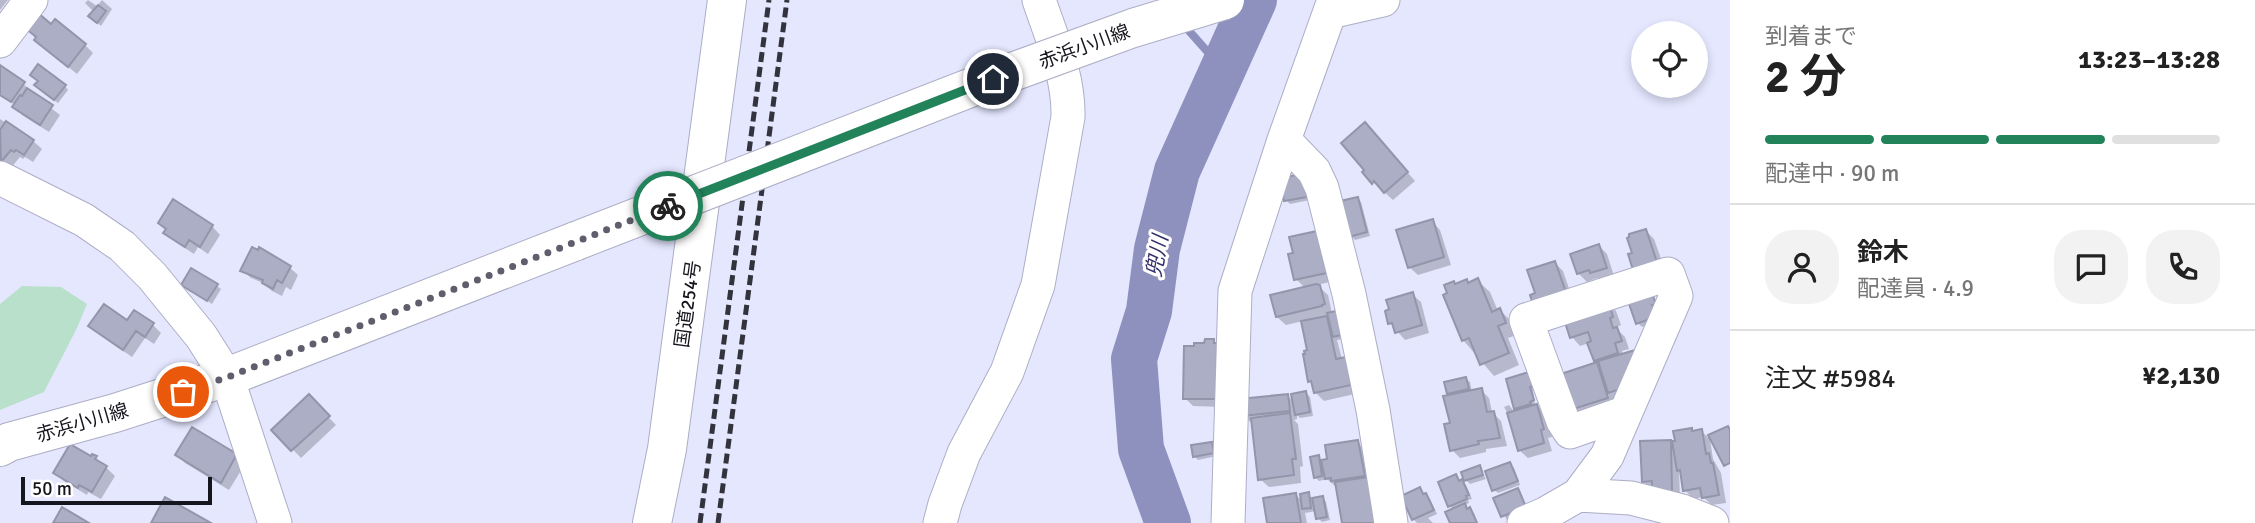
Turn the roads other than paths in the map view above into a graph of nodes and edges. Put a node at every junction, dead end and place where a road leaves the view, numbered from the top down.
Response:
1 (31, 0) edge
2 (727, 0) edge
3 (1039, 0) edge
4 (1225, 0) edge
5 (1383, 0) edge
6 (1332, 6) edge
7 (0, 41) edge
8 (1284, 141) junction
9 (0, 178) edge
10 (228, 377) junction
11 (1624, 414) junction
12 (0, 447) edge
13 (1578, 495) junction
14 (275, 523) edge
15 (652, 523) edge
16 (940, 523) edge
17 (1228, 523) edge
18 (1391, 523) edge
19 (1524, 523) edge
20 (1712, 523) edge

1 - 7 street
2 - 15 main road, 国道254号
3 - 16 street
4 - 10 main road, 赤浜小川線, bridge
5 - 6 street
6 - 8 street
8 - 17 street
8 - 18 street
9 - 10 street
10 - 12 main road, 赤浜小川線
10 - 14 street
11 - 11 street
11 - 13 street
13 - 19 street
13 - 20 street

